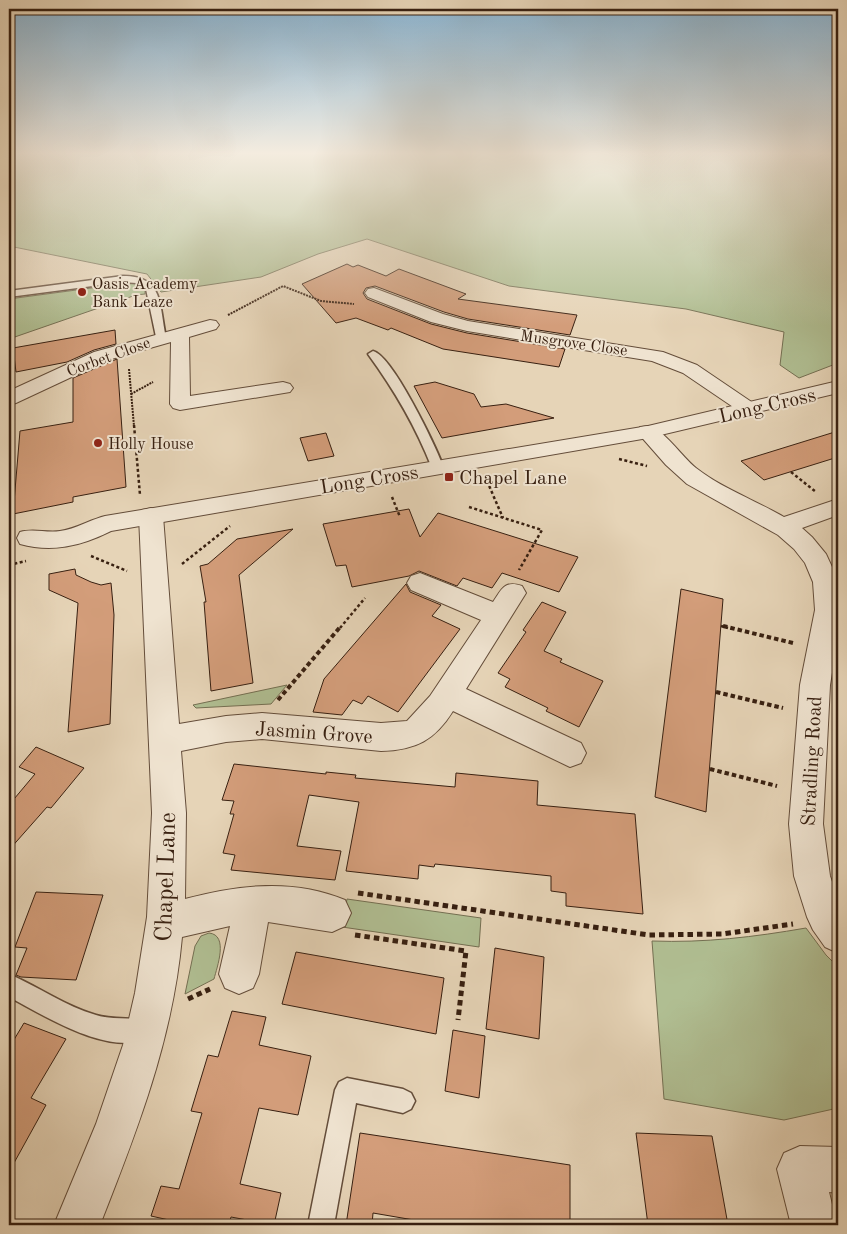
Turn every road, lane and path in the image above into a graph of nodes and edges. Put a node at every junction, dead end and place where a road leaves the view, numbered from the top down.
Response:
1 (9, 294) edge
2 (379, 299) joint
3 (210, 325) joint
4 (171, 335) junction
5 (127, 347) junction
6 (373, 354) dead end
7 (153, 382) dead end
8 (838, 387) edge
9 (283, 388) dead end
10 (131, 394) junction
11 (9, 399) edge
12 (749, 409) junction
13 (648, 432) junction
14 (438, 468) junction
15 (487, 480) dead end
16 (392, 496) dead end
17 (838, 507) edge
18 (469, 508) dead end
19 (146, 517) junction
20 (400, 517) dead end
21 (503, 518) junction
22 (783, 526) junction
23 (19, 540) edge
24 (420, 583) dead end
25 (365, 598) dead end
26 (505, 604) junction
27 (721, 626) dead end
28 (821, 649) junction
29 (716, 692) dead end
30 (447, 694) junction
31 (813, 715) junction
32 (255, 727) junction
33 (164, 740) junction
34 (570, 753) dead end
35 (710, 769) dead end
36 (807, 794) junction
37 (343, 903) junction
38 (253, 905) junction
39 (166, 923) junction
40 (832, 926) edge
41 (240, 974) joint
42 (9, 985) edge
43 (458, 1020) dead end
44 (149, 1024) junction
45 (403, 1101) dead end
46 (838, 1170) edge
47 (77, 1225) edge
48 (321, 1225) edge
49 (814, 1225) edge

1 - 4 lane
2 - 3 path
2 - 12 street, Musgrove Close
3 - 4 street, Corbet Close
4 - 5 street, Corbet Close
4 - 9 street
5 - 10 path
5 - 11 street, Corbet Close
6 - 14 lane
7 - 10 path
8 - 12 street, Long Cross
10 - 19 path
12 - 13 street, Long Cross
13 - 14 street, Long Cross
13 - 22 street, Stradling Road
14 - 19 street, Long Cross
15 - 21 path
16 - 20 path
17 - 22 street
18 - 21 path
19 - 23 street, Long Cross
19 - 33 street, Chapel Lane
21 - 26 path
22 - 28 street, Stradling Road
24 - 26 street
25 - 32 path
26 - 30 street, Jasmin Grove
27 - 28 path
28 - 31 street, Stradling Road
29 - 31 path
30 - 32 street, Jasmin Grove
30 - 34 street
31 - 36 street, Stradling Road
32 - 33 street, Jasmin Grove
33 - 39 street, Chapel Lane
35 - 36 path
36 - 40 street, Stradling Road
37 - 38 street
37 - 40 path
37 - 43 path
38 - 39 street
38 - 41 street
39 - 44 street, Chapel Lane
41 - 44 path
42 - 44 lane
44 - 47 street, Chapel Lane
45 - 48 lane
46 - 49 street

